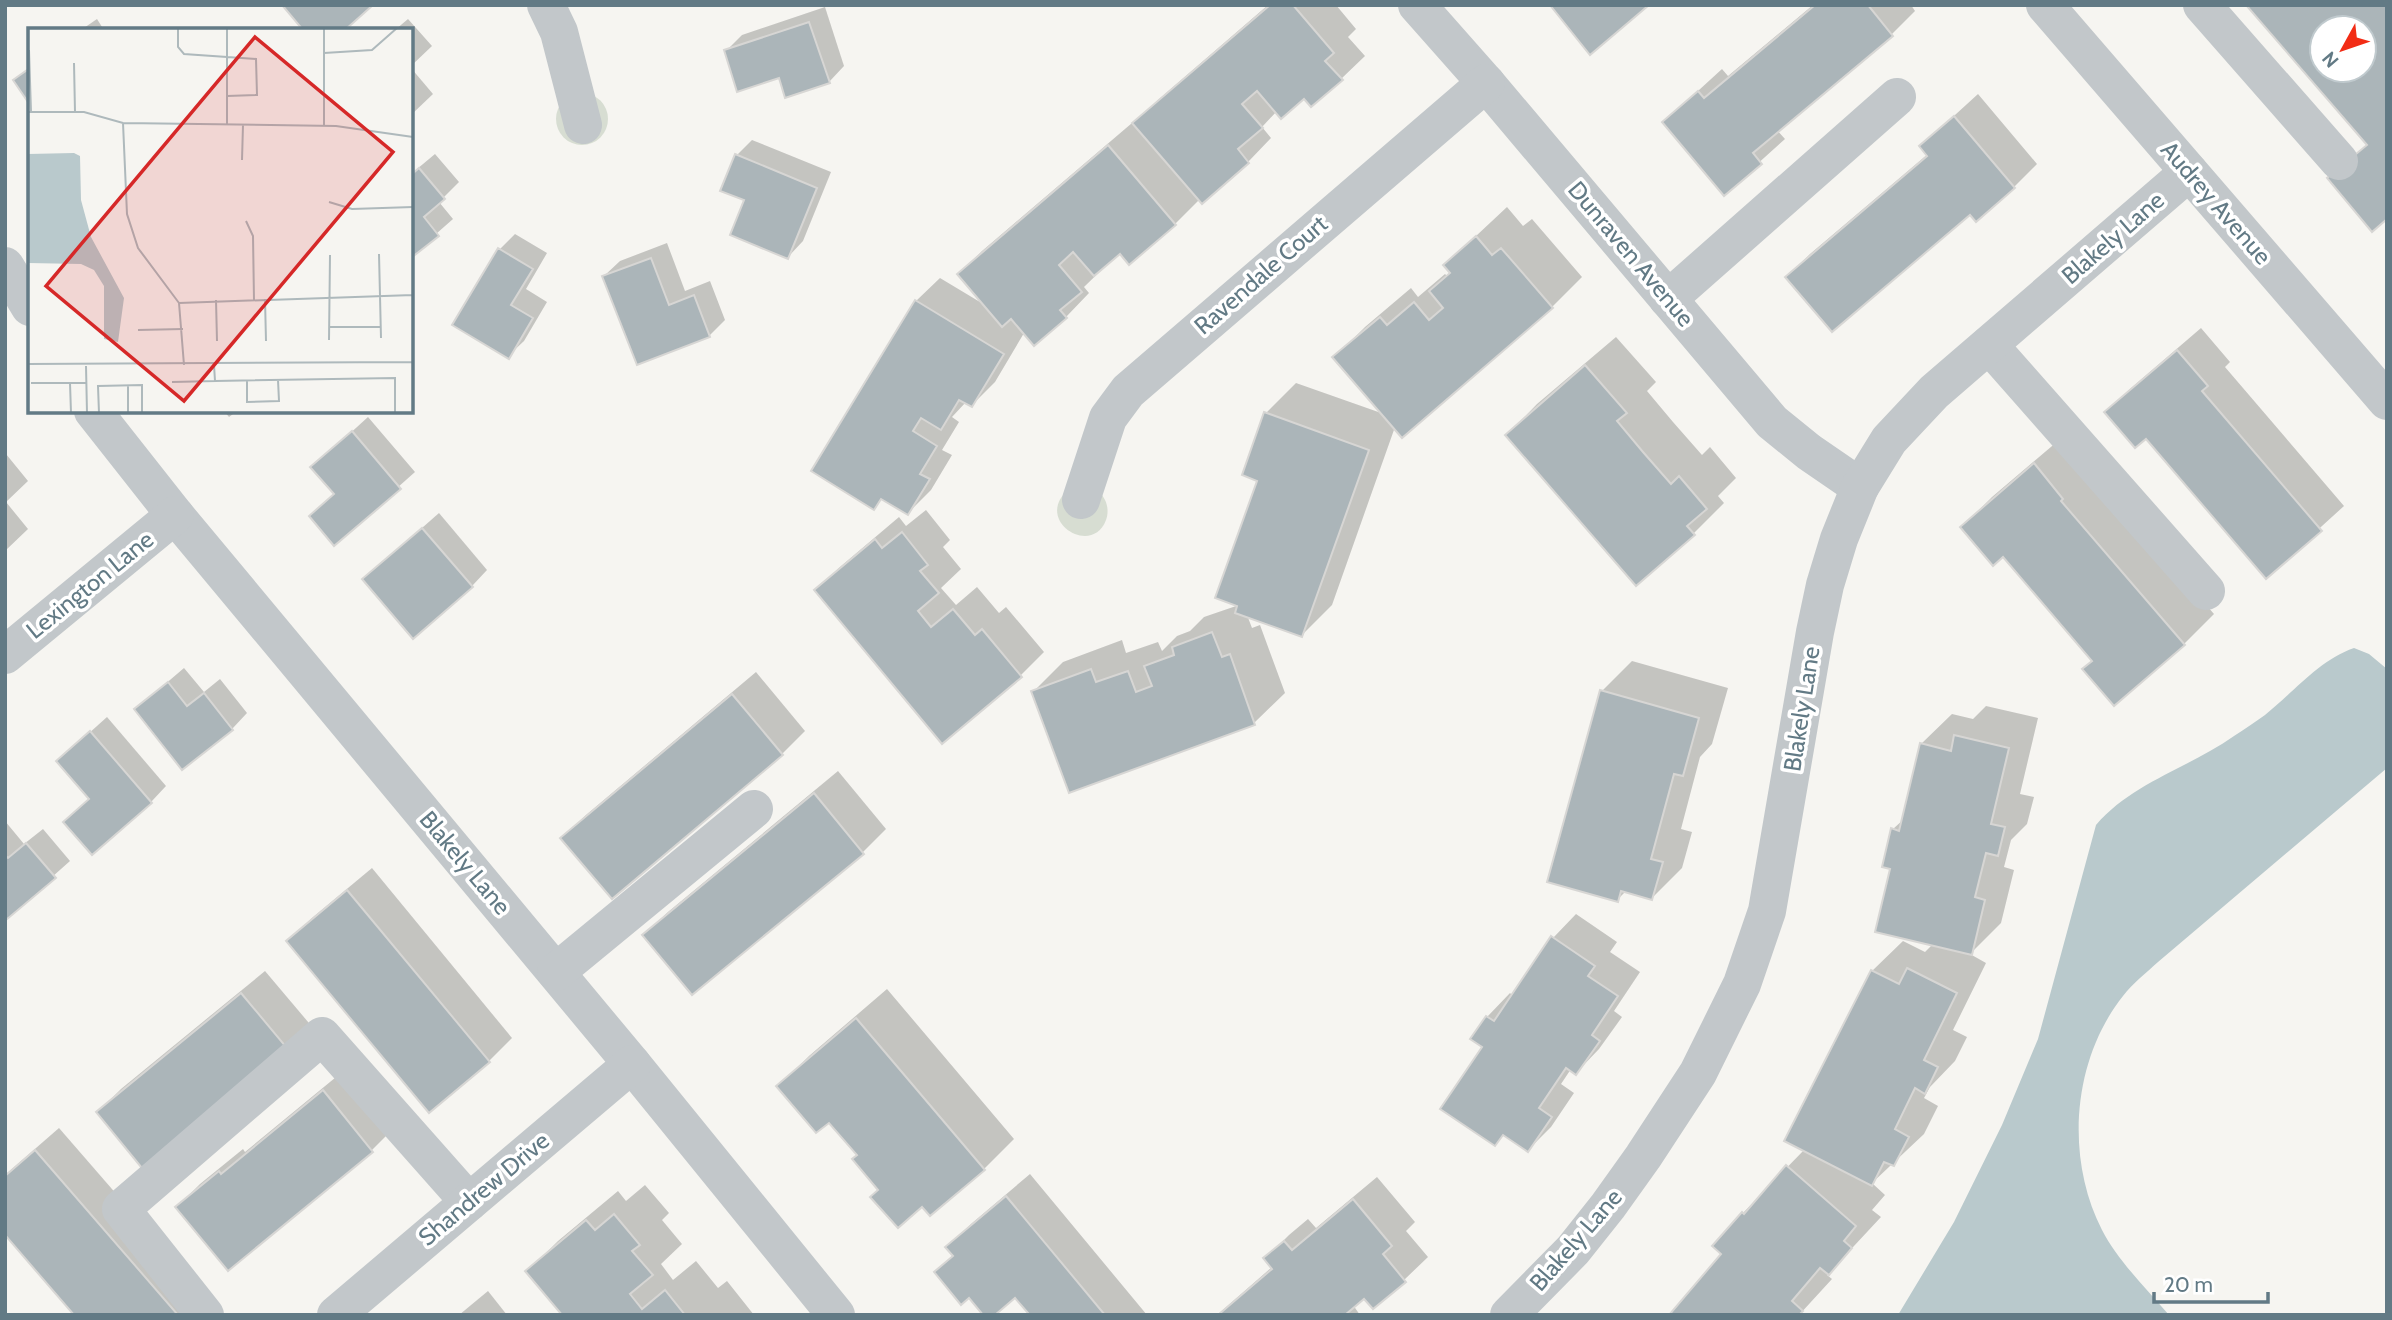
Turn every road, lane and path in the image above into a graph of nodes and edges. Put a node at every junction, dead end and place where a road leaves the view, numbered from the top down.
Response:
1 (546, 5) edge
2 (2045, 5) edge
3 (2202, 5) edge
4 (1433, 11) edge
5 (1486, 83) junction
6 (1897, 97) dead end
7 (583, 125) dead end
8 (2339, 161) dead end
9 (2189, 172) junction
10 (5, 266) edge
11 (1668, 299) junction
12 (28, 304) edge
13 (1989, 345) junction
14 (2387, 401) edge
15 (95, 413) edge
16 (1860, 487) junction
17 (1081, 500) dead end
18 (175, 515) junction
19 (2206, 591) dead end
20 (5, 655) edge
21 (754, 809) dead end
22 (556, 972) junction
23 (632, 1064) junction
24 (469, 1202) junction
25 (205, 1315) edge
26 (336, 1315) edge
27 (836, 1315) edge
28 (1509, 1315) edge

1 - 7 street
2 - 9 street, Audrey Avenue
3 - 8 street
4 - 5 street, Dunraven Avenue
5 - 11 street, Dunraven Avenue
5 - 17 street, Ravendale Court
6 - 11 street
9 - 13 street, Blakely Lane
9 - 14 street, Audrey Avenue
10 - 12 street
11 - 16 street, Dunraven Avenue
13 - 16 street, Blakely Lane
13 - 19 street
15 - 18 street, Blakely Lane
16 - 28 street, Blakely Lane
18 - 20 street, Lexington Lane
18 - 22 street, Blakely Lane
21 - 22 street
22 - 23 street, Blakely Lane
23 - 24 street, Shandrew Drive
23 - 27 street, Blakely Lane
24 - 25 street
24 - 26 street, Shandrew Drive

